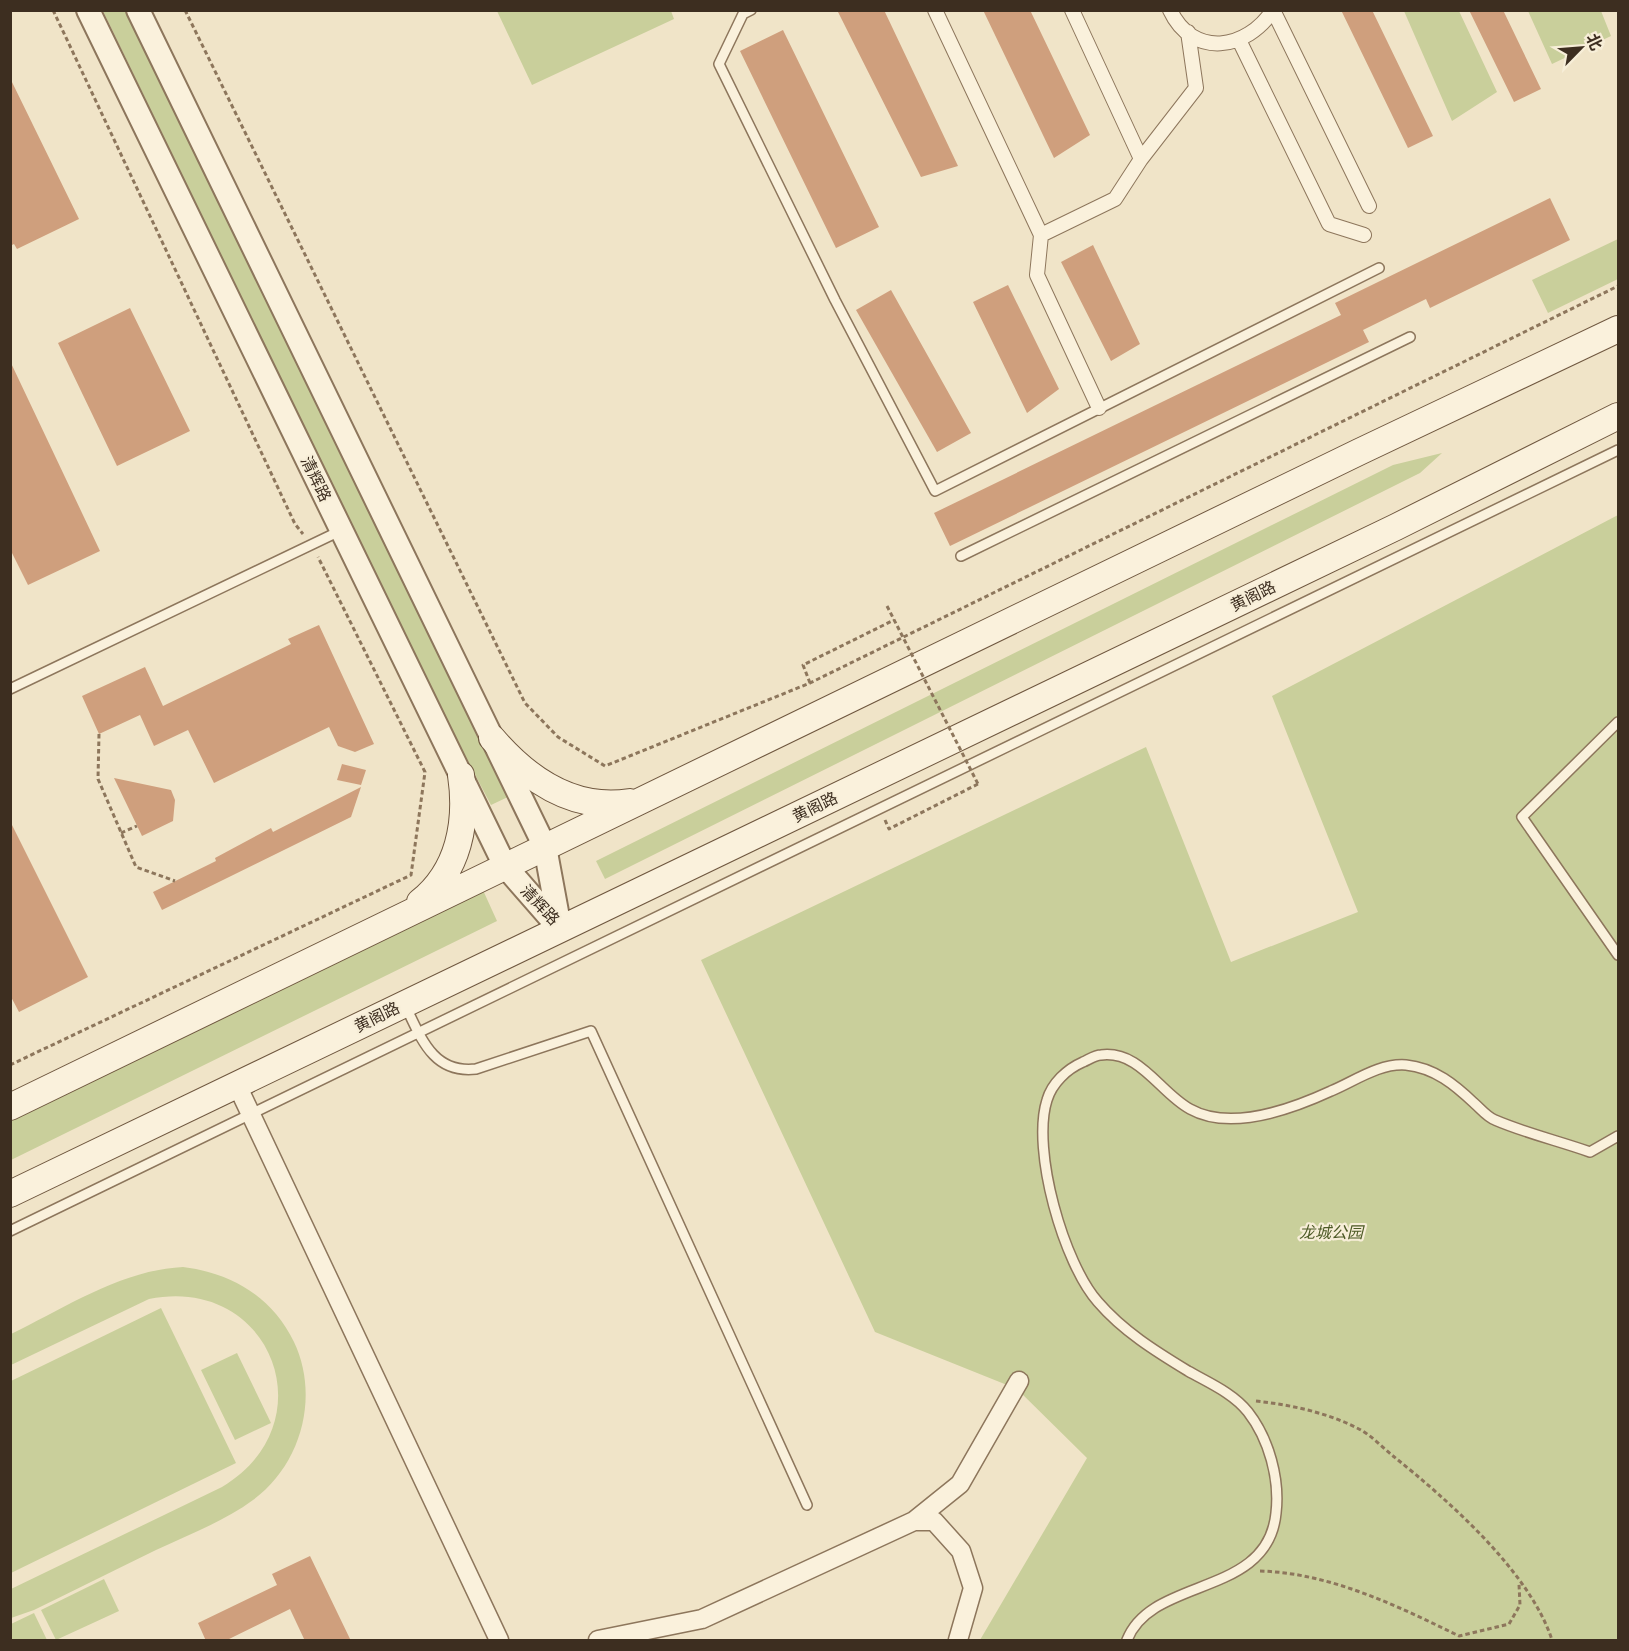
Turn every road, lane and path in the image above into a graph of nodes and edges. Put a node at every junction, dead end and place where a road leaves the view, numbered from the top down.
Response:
1 (53, 10) edge
2 (88, 10) edge
3 (138, 10) edge
4 (185, 10) edge
5 (751, 10) edge
6 (935, 10) edge
7 (1072, 10) edge
8 (1170, 10) edge
9 (1273, 10) edge
10 (1188, 32) junction
11 (1239, 40) junction
12 (1141, 159) junction
13 (1369, 206) dead end
14 (1041, 235) junction
15 (1364, 236) dead end
16 (1379, 268) dead end
17 (1618, 286) edge
18 (1618, 329) edge
19 (1410, 337) dead end
20 (1099, 408) junction
21 (1618, 416) edge
22 (1618, 450) edge
23 (342, 530) junction
24 (312, 546) junction
25 (961, 556) dead end
26 (886, 606) dead end
27 (894, 620) junction
28 (810, 683) junction
29 (10, 689) edge
30 (1618, 722) edge
31 (99, 734) dead end
32 (492, 738) junction
33 (461, 775) junction
34 (642, 800) junction
35 (881, 811) junction
36 (137, 826) dead end
37 (121, 833) junction
38 (545, 848) junction
39 (506, 866) junction
40 (175, 881) dead end
41 (405, 915) junction
42 (560, 929) junction
43 (1618, 955) edge
44 (405, 1004) junction
45 (418, 1032) junction
46 (10, 1065) edge
47 (237, 1085) junction
48 (10, 1107) edge
49 (251, 1113) junction
50 (1618, 1136) edge
51 (10, 1194) edge
52 (10, 1231) edge
53 (1019, 1381) dead end
54 (1235, 1398) junction
55 (807, 1505) dead end
56 (914, 1521) junction
57 (1238, 1570) junction
58 (1519, 1582) junction
59 (958, 1639) edge
60 (499, 1641) edge
61 (598, 1641) edge
62 (1127, 1641) edge
63 (1552, 1641) edge

1 - 24 path
2 - 23 street, 清辉路
3 - 32 street, 清辉路
4 - 28 path
5 - 20 lane
6 - 14 street
7 - 12 street
8 - 10 street
9 - 11 street
9 - 13 street
10 - 11 street
10 - 12 street
11 - 15 street
12 - 14 street
14 - 20 street
16 - 20 lane
17 - 28 path
18 - 34 main road
19 - 25 lane
21 - 42 main road, 黄阁路
22 - 35 lane
23 - 24 lane
23 - 33 street, 清辉路
24 - 29 lane
24 - 46 path
26 - 27 path, bridge
27 - 28 path
27 - 35 path, bridge
30 - 43 lane
31 - 37 path
32 - 34 main road
32 - 38 street, 清辉路
33 - 39 street, 清辉路
33 - 41 main road
34 - 38 main road
35 - 45 lane
36 - 37 path
37 - 40 path
38 - 39 main road
38 - 42 street, 清辉路
39 - 41 main road
39 - 42 street, 清辉路
41 - 48 main road
42 - 44 main road, 黄阁路
44 - 45 lane
44 - 47 main road, 黄阁路
45 - 49 lane
45 - 55 lane
47 - 49 street
47 - 51 main road, 黄阁路
49 - 52 lane
49 - 60 street
50 - 54 lane
53 - 56 street
54 - 57 lane
54 - 58 path
56 - 59 street
56 - 61 street
57 - 58 path
57 - 62 lane
58 - 63 path

